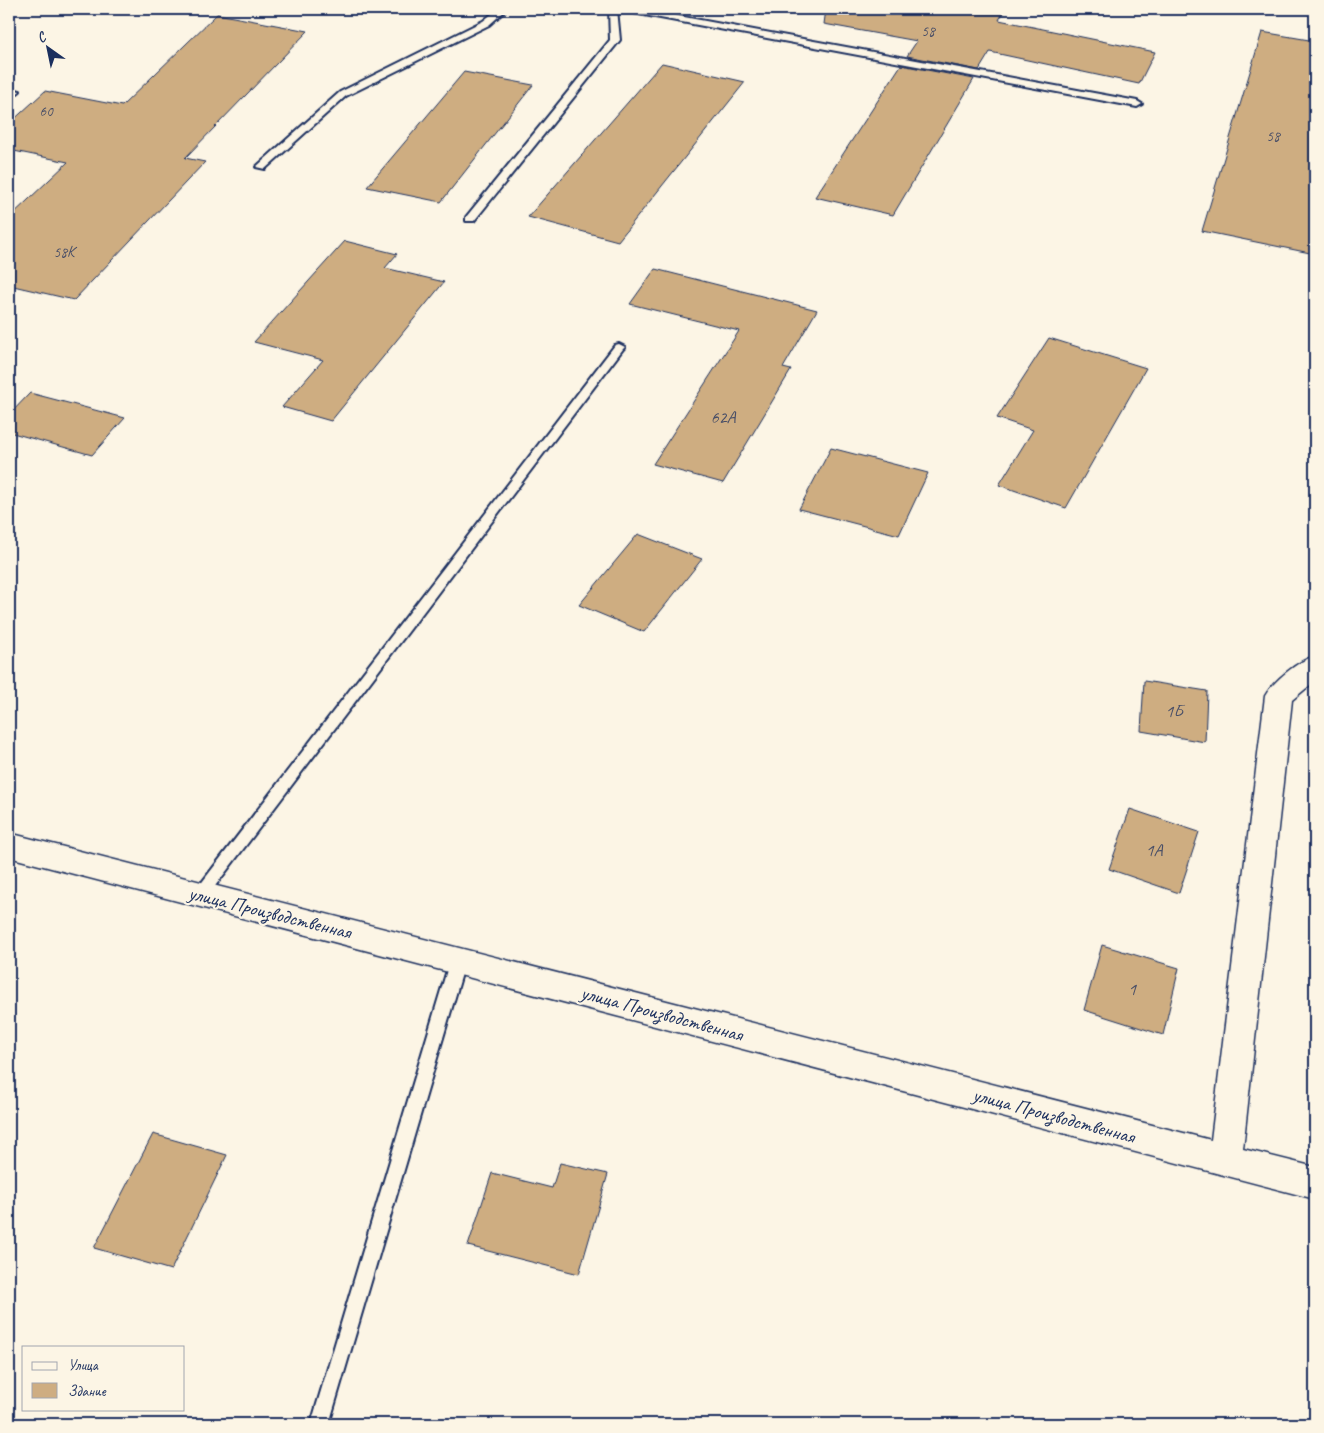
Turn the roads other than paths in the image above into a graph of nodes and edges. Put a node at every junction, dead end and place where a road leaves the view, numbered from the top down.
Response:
1 (503, 9) edge
2 (613, 9) edge
3 (628, 9) edge
4 (1137, 104) dead end
5 (261, 167) dead end
6 (470, 219) dead end
7 (619, 347) dead end
8 (1315, 666) edge
9 (9, 846) edge
10 (201, 894) junction
11 (458, 960) junction
12 (1225, 1160) junction
13 (1315, 1183) edge
14 (320, 1424) edge

1 - 5 lane
2 - 6 lane
3 - 4 lane
7 - 10 lane
8 - 12 street
9 - 10 street, улица Производственная
10 - 11 street, улица Производственная
11 - 12 street, улица Производственная
11 - 14 lane
12 - 13 street, улица Производственная

